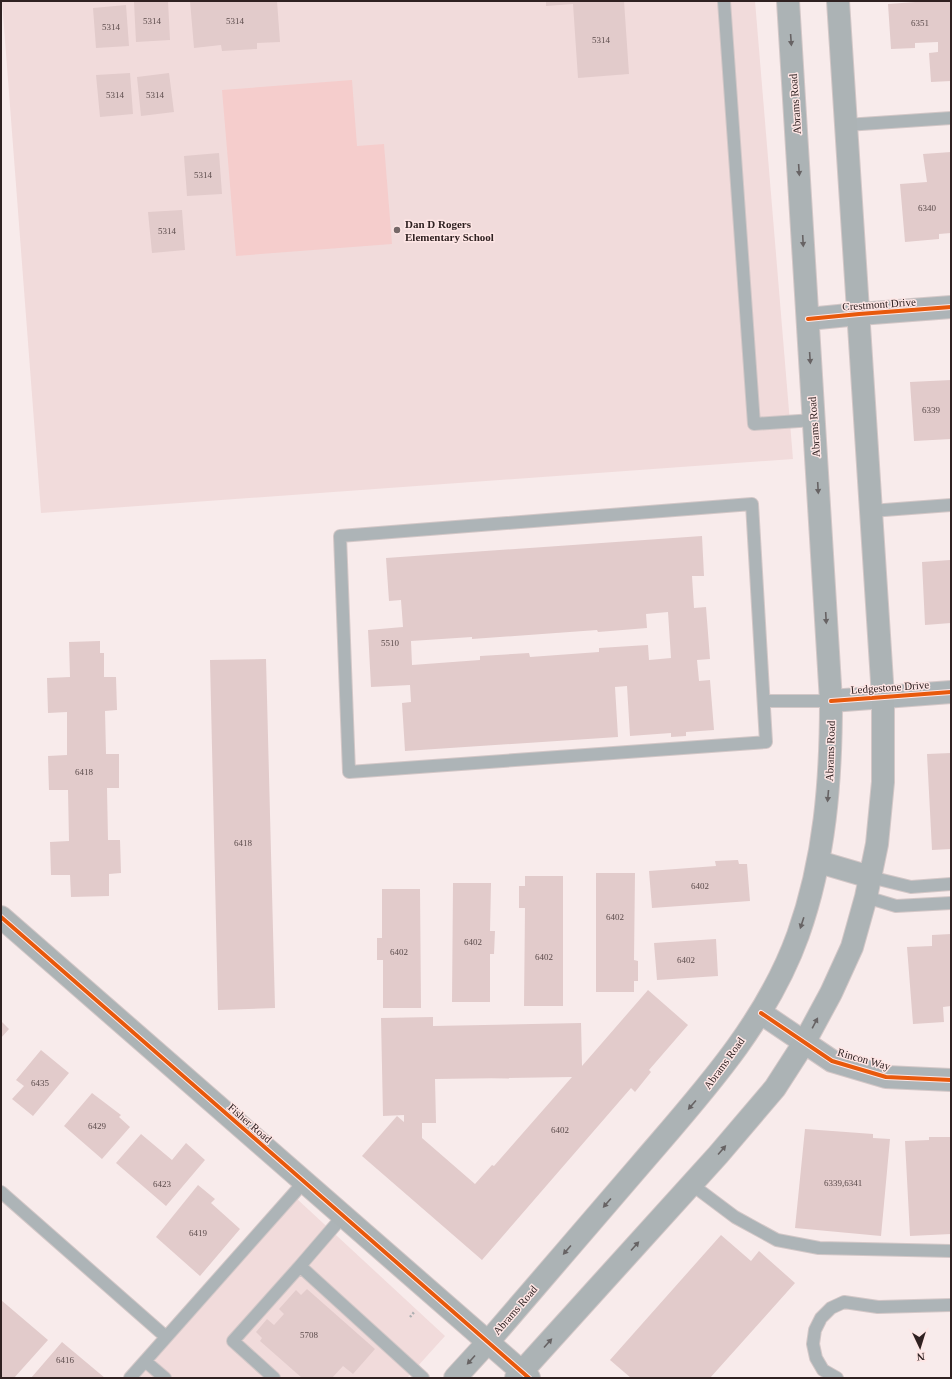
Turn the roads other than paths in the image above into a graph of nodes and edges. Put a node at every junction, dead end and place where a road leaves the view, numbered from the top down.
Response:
1 (724, 1) edge
2 (788, 1) edge
3 (838, 1) edge
4 (951, 118) edge
5 (846, 125) junction
6 (951, 307) edge
7 (858, 314) junction
8 (808, 319) junction
9 (814, 420) junction
10 (951, 505) edge
11 (871, 511) junction
12 (951, 692) edge
13 (883, 697) junction
14 (764, 701) junction
15 (831, 701) junction
16 (819, 862) junction
17 (951, 884) edge
18 (868, 887) junction
19 (951, 903) edge
20 (1, 917) edge
21 (761, 1013) junction
22 (804, 1043) junction
23 (951, 1080) edge
24 (304, 1182) junction
25 (691, 1184) junction
26 (1, 1192) edge
27 (343, 1216) junction
28 (951, 1251) edge
29 (300, 1266) junction
30 (951, 1305) edge
31 (166, 1336) junction
32 (488, 1342) junction
33 (145, 1361) junction
34 (522, 1376) edge
35 (130, 1378) edge
36 (165, 1378) edge
37 (274, 1378) edge
38 (423, 1378) edge
39 (455, 1378) edge
40 (837, 1378) edge

1 - 9 lane
2 -> 8 main road, Abrams Road
3 - 5 main road
4 - 5 lane
5 - 7 main road
6 - 7 street, Crestmont Drive
7 - 8 street, Crestmont Drive
7 - 11 main road
8 -> 9 main road, Abrams Road
9 -> 15 main road, Abrams Road
10 - 11 lane
11 - 13 main road
12 - 13 street, Ledgestone Drive
13 - 15 street, Ledgestone Drive
13 - 18 main road
14 - 14 lane
14 - 15 lane
15 -> 16 main road, Abrams Road
16 - 18 main road
16 -> 21 main road, Abrams Road
17 - 18 lane
18 - 19 lane
22 -> 18 main road
20 - 24 main road, Fisher Road
21 - 22 street, Rincon Way
21 -> 32 main road, Abrams Road
22 - 23 street, Rincon Way
25 -> 22 main road
24 - 27 main road, Fisher Road
24 - 31 lane
25 - 28 lane
34 -> 25 main road
26 - 31 lane
27 - 29 lane
27 - 32 main road, Fisher Road
29 - 37 lane
29 - 38 lane
30 - 40 lane
31 - 33 lane
32 - 34 main road, Fisher Road
32 -> 39 main road, Abrams Road
33 - 35 lane
33 - 36 lane

